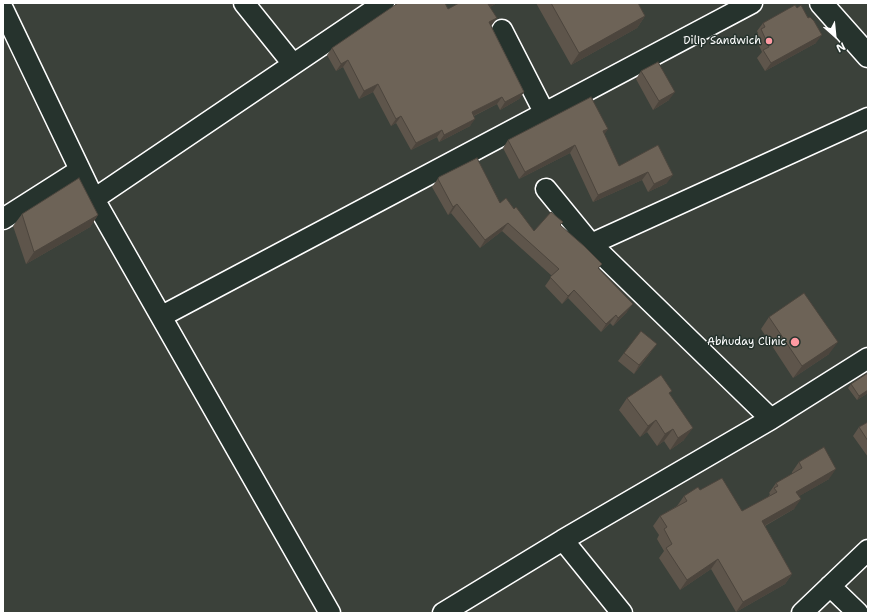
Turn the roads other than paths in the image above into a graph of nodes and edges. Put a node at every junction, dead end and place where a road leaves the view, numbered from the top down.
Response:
1 (13, 3) edge
2 (244, 3) edge
3 (384, 3) edge
4 (752, 3) edge
5 (821, 3) edge
6 (3, 8) edge
7 (502, 30) dead end
8 (868, 56) edge
9 (293, 64) junction
10 (544, 112) junction
11 (868, 118) edge
12 (80, 170) junction
13 (546, 189) dead end
14 (94, 199) junction
15 (3, 219) edge
16 (591, 244) junction
17 (162, 316) junction
18 (868, 358) edge
19 (771, 419) junction
20 (563, 540) junction
21 (868, 550) edge
22 (830, 586) junction
23 (330, 613) edge
24 (443, 613) edge
25 (622, 613) edge
26 (802, 613) edge
27 (858, 613) edge

1 - 6 street
2 - 9 street
3 - 9 street
4 - 10 street
5 - 8 street
6 - 12 street
7 - 10 street
9 - 14 street
10 - 17 street
11 - 16 street
12 - 14 street
12 - 15 street
13 - 16 street
14 - 17 street
16 - 19 street
17 - 23 street
18 - 19 street
19 - 20 street
20 - 24 street
20 - 25 street
21 - 22 street
22 - 26 street
22 - 27 street

